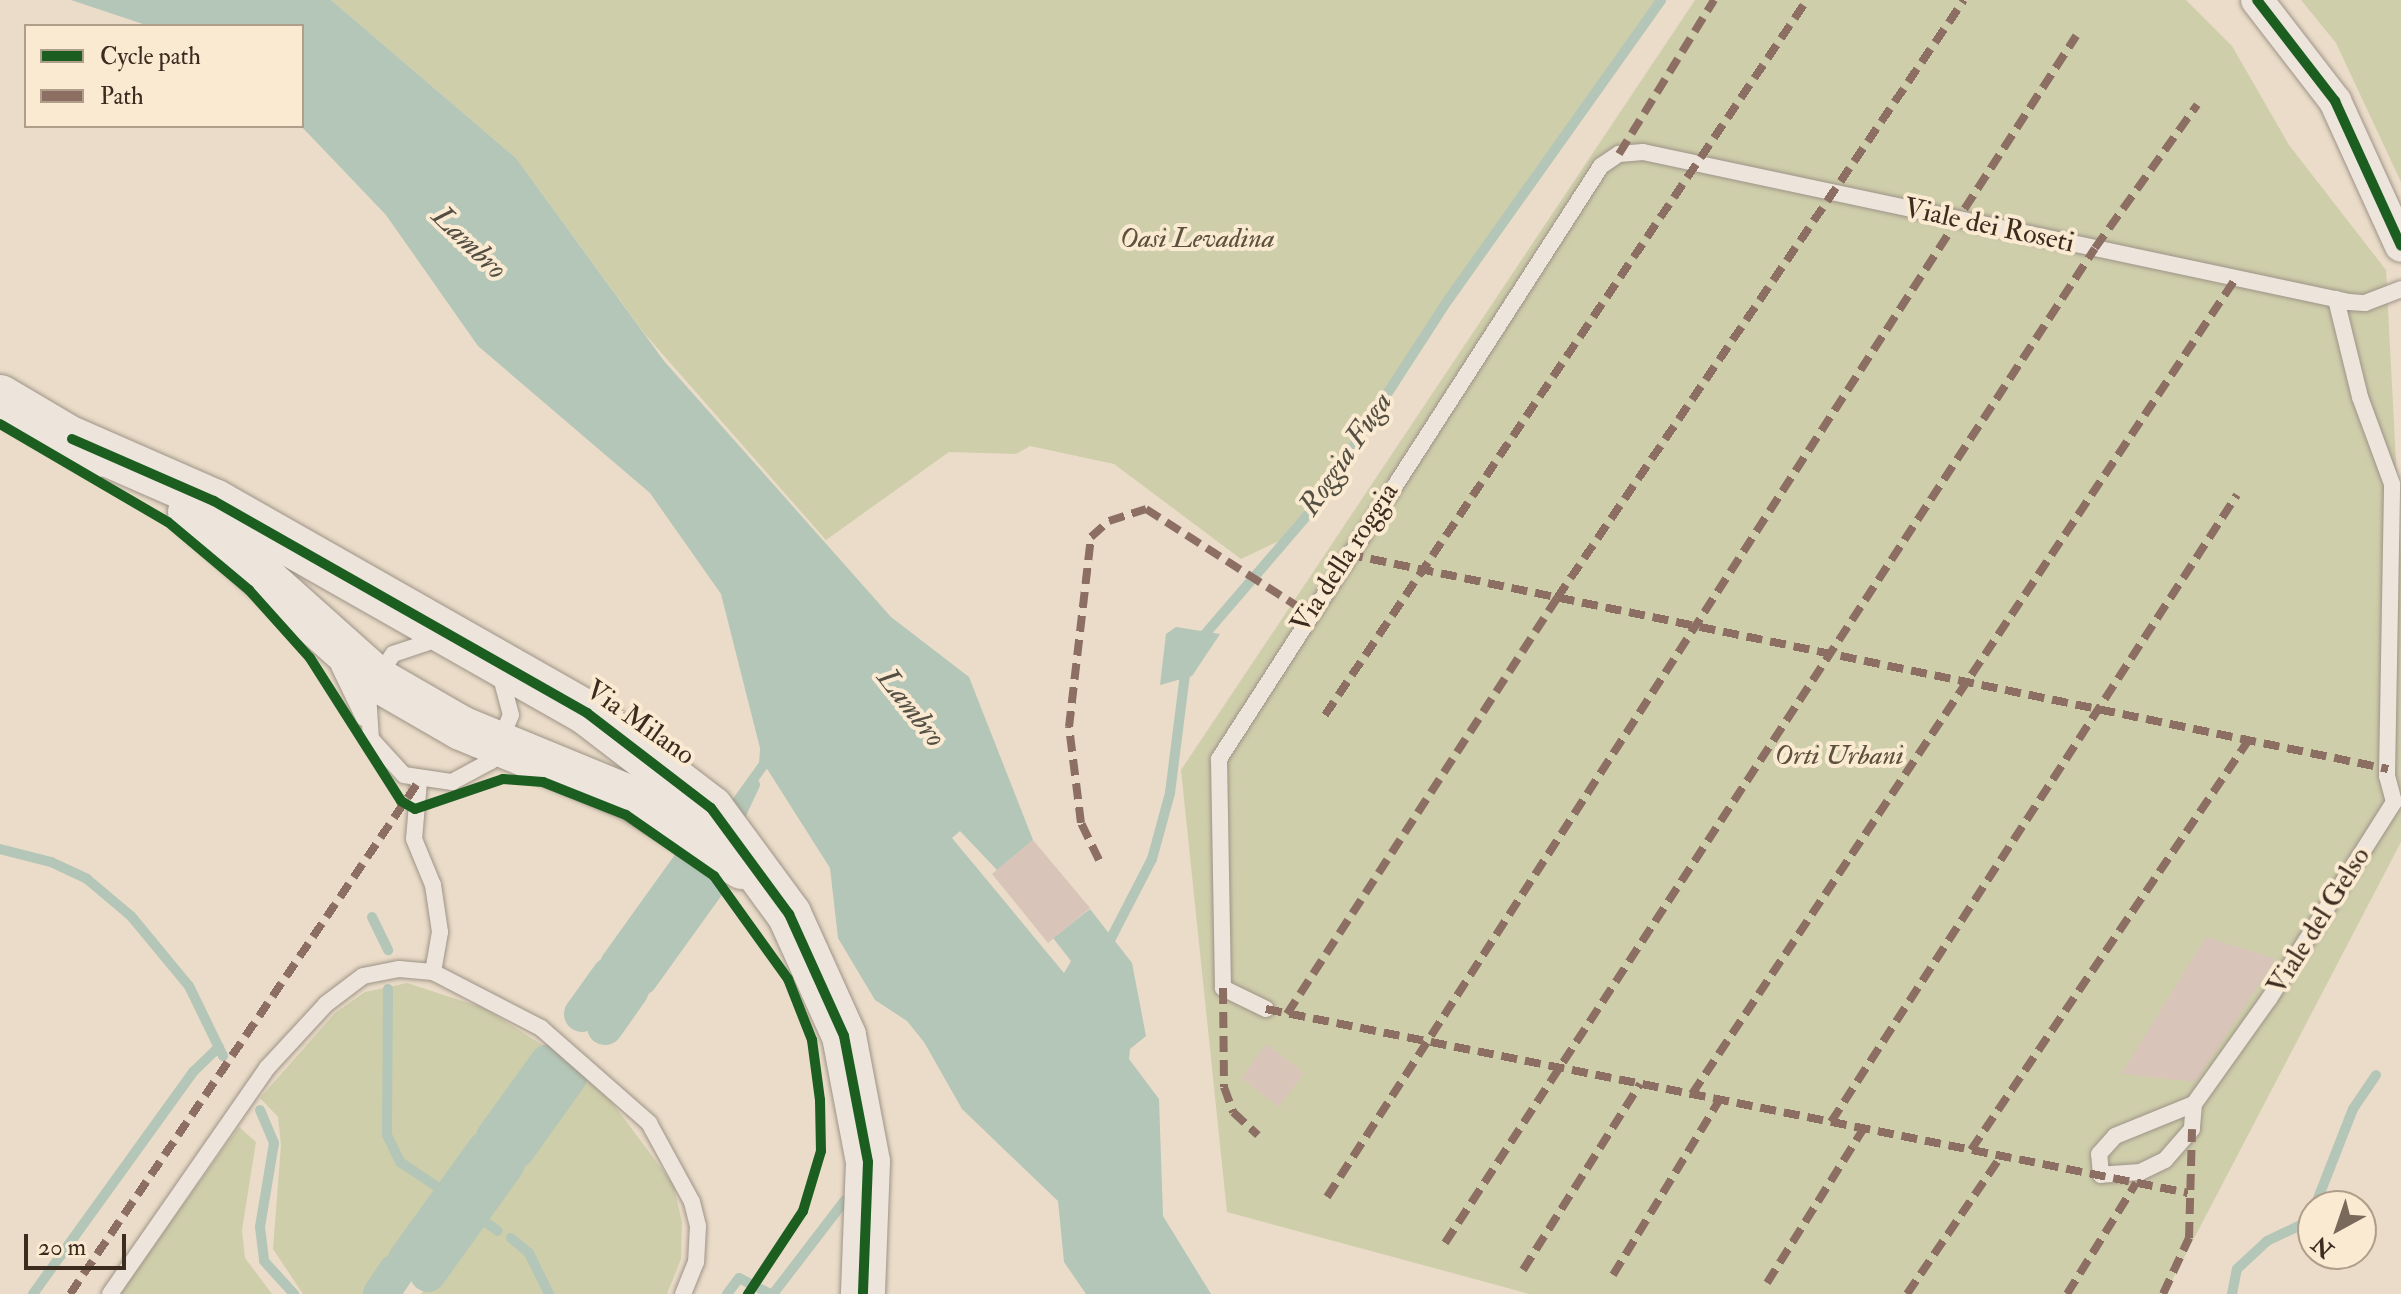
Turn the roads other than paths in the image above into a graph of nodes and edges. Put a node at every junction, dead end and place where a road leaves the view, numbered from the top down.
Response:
1 (2257, 0) edge
2 (1643, 152) joint
3 (2401, 246) edge
4 (2401, 289) edge
5 (2336, 299) junction
6 (0, 397) edge
7 (72, 439) junction
8 (309, 622) junction
9 (472, 650) junction
10 (374, 677) junction
11 (367, 726) junction
12 (502, 745) junction
13 (419, 781) junction
14 (789, 914) junction
15 (433, 972) junction
16 (1266, 1009) dead end
17 (2194, 1104) junction
18 (110, 1294) edge
19 (683, 1294) edge
20 (863, 1294) edge

1 - 3 street
2 - 5 lane, Viale dei Roseti
2 - 16 lane, Via della roggia
4 - 5 lane, Viale dei Roseti
5 - 17 lane, Viale del Gelso
6 - 7 street, Via Milano
7 - 8 street, Via Milano
7 - 9 street, Via Milano
8 - 10 street, Via Milano
8 - 11 lane
9 - 10 lane
9 - 12 lane
9 - 14 street, Via Milano
10 - 11 lane
10 - 12 street, Via Milano
11 - 13 lane
12 - 13 lane
12 - 14 street, Via Milano
13 - 15 lane
14 - 20 street, Via Milano
15 - 18 lane
15 - 19 lane
17 - 17 lane

